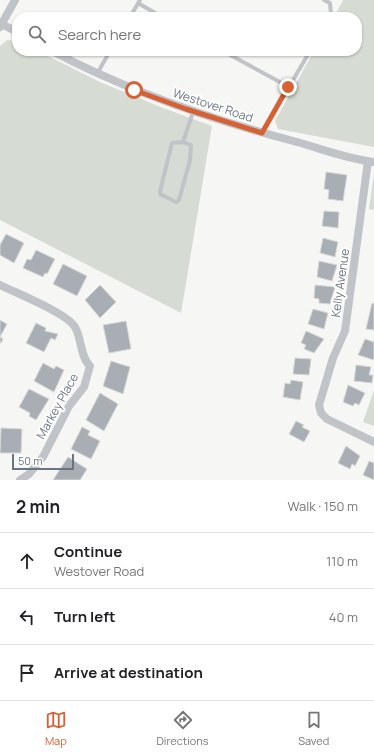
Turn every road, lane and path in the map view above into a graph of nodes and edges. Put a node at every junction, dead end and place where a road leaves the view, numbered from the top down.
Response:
1 (15, 0) edge
2 (324, 0) edge
3 (139, 2) edge
4 (133, 12) edge
5 (154, 12) edge
6 (331, 12) edge
7 (1, 24) edge
8 (12, 30) edge
9 (63, 56) edge
10 (107, 56) edge
11 (232, 56) edge
12 (307, 56) edge
13 (98, 72) junction
14 (288, 87) junction
15 (193, 112) junction
16 (262, 133) junction
17 (183, 142) junction
18 (371, 162) edge
19 (0, 285) edge
20 (374, 442) edge
21 (20, 480) edge

1 - 7 street
2 - 6 lane
3 - 4 lane
3 - 5 lane
7 - 8 street
9 - 13 street, Westover Road
10 - 13 lane
11 - 14 lane
12 - 14 lane
13 - 15 street, Westover Road
14 - 16 lane
15 - 16 street, Westover Road
15 - 17 lane
16 - 18 street, Westover Road
17 - 17 lane
18 - 20 street, Kelly Avenue
19 - 21 street, Markey Place

